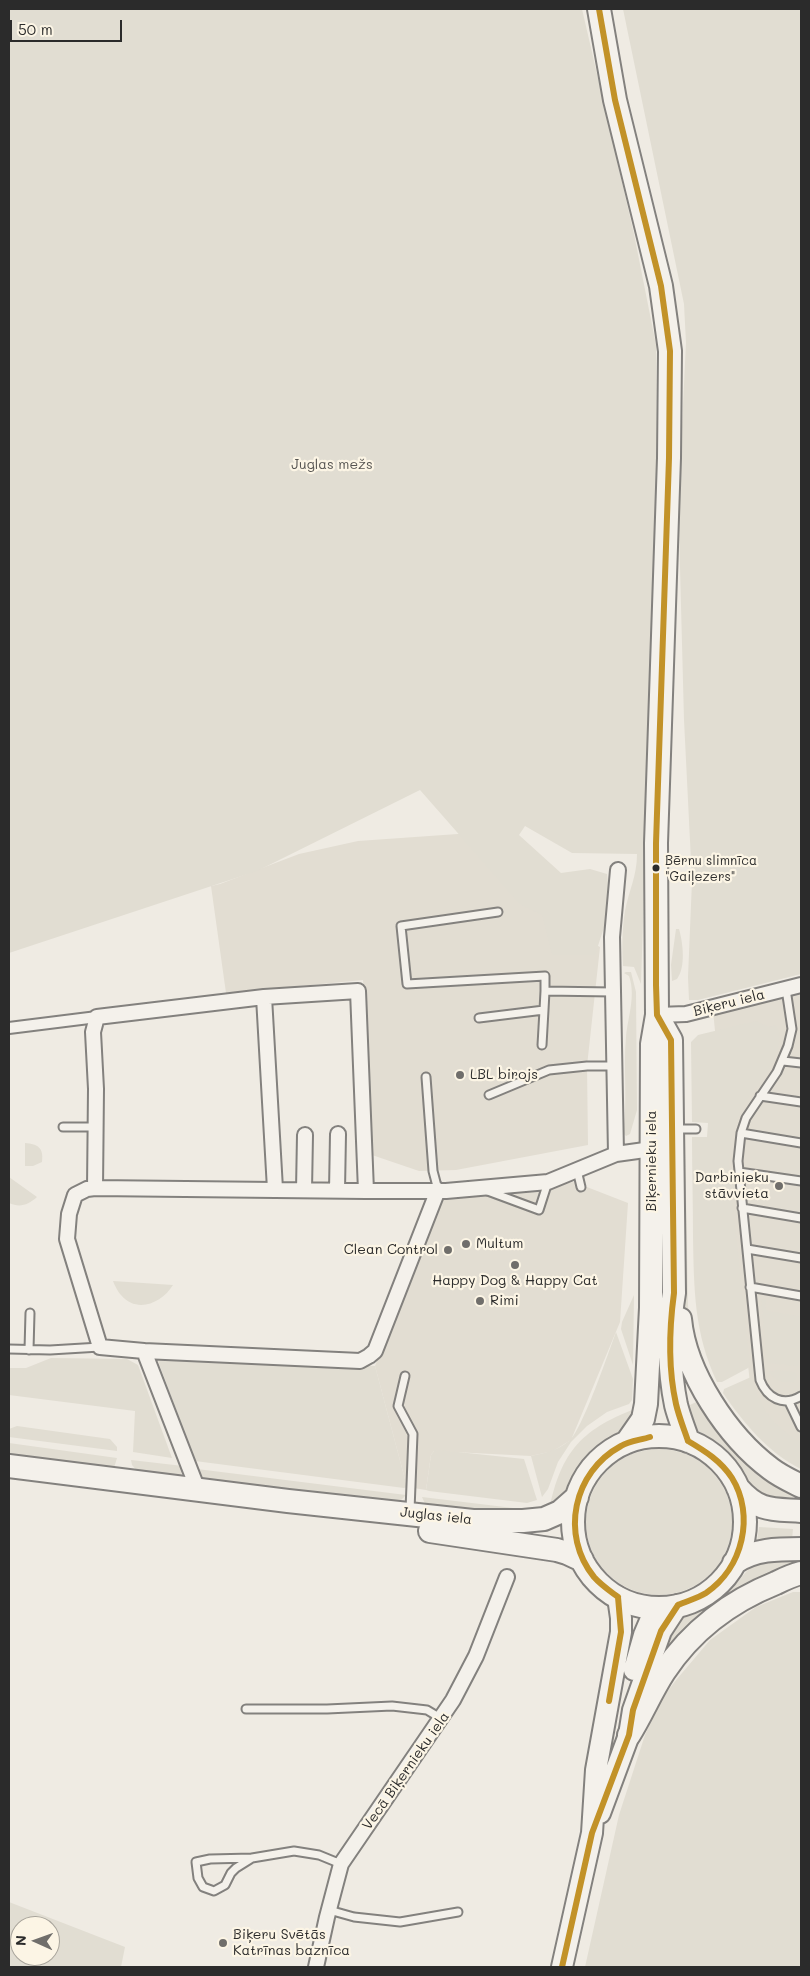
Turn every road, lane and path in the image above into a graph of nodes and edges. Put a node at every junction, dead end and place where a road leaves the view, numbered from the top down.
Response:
1 (599, 9) edge
2 (618, 870) dead end
3 (498, 912) dead end
4 (801, 985) edge
5 (786, 989) junction
6 (544, 991) junction
7 (613, 992) junction
8 (264, 997) junction
9 (544, 1010) junction
10 (657, 1015) junction
11 (97, 1017) junction
12 (479, 1018) dead end
13 (9, 1028) edge
14 (542, 1045) dead end
15 (783, 1061) junction
16 (801, 1063) edge
17 (614, 1066) junction
18 (426, 1077) dead end
19 (488, 1095) dead end
20 (760, 1096) junction
21 (801, 1102) edge
22 (63, 1127) dead end
23 (95, 1127) junction
24 (696, 1129) dead end
25 (741, 1133) junction
26 (338, 1134) dead end
27 (304, 1135) dead end
28 (666, 1142) junction
29 (801, 1143) edge
30 (616, 1154) junction
31 (577, 1170) junction
32 (739, 1172) junction
33 (548, 1182) junction
34 (801, 1182) edge
35 (581, 1187) dead end
36 (96, 1188) junction
37 (480, 1188) junction
38 (275, 1189) junction
39 (304, 1190) junction
40 (337, 1190) junction
41 (438, 1190) junction
42 (366, 1191) junction
43 (742, 1208) junction
44 (801, 1218) edge
45 (747, 1249) junction
46 (801, 1258) edge
47 (750, 1287) junction
48 (674, 1293) junction
49 (801, 1296) edge
50 (651, 1308) junction
51 (30, 1313) dead end
52 (100, 1347) junction
53 (9, 1349) edge
54 (30, 1350) junction
55 (144, 1351) junction
56 (405, 1376) dead end
57 (801, 1396) edge
58 (789, 1402) junction
59 (801, 1427) edge
60 (650, 1436) junction
61 (688, 1441) junction
62 (627, 1442) junction
63 (9, 1466) edge
64 (801, 1486) edge
65 (738, 1488) junction
66 (198, 1490) junction
67 (577, 1497) junction
68 (288, 1501) junction
69 (744, 1510) junction
70 (801, 1511) edge
71 (410, 1514) junction
72 (801, 1525) edge
73 (801, 1549) edge
74 (579, 1551) junction
75 (734, 1563) junction
76 (801, 1574) edge
77 (507, 1577) dead end
78 (618, 1597) junction
79 (678, 1605) junction
80 (656, 1607) junction
81 (246, 1709) dead end
82 (442, 1719) junction
83 (629, 1735) junction
84 (615, 1773) junction
85 (592, 1833) junction
86 (252, 1858) junction
87 (341, 1864) junction
88 (329, 1910) junction
89 (458, 1912) dead end
90 (316, 1967) edge
91 (562, 1967) edge

1 - 10 main road, Biķernieku iela
2 - 7 street
3 - 6 lane
4 - 5 street, Biķeru iela
5 - 10 street, Biķeru iela
5 - 15 lane
6 - 7 lane
6 - 9 lane
7 - 17 street
8 - 11 street
8 - 38 street
8 - 42 street
9 - 12 lane
9 - 14 lane
10 - 28 main road, Biķernieku iela
11 - 13 street
11 - 23 street
15 - 16 lane
15 - 20 lane
17 - 19 lane
17 - 30 street
18 - 41 lane
20 - 21 lane
20 - 25 lane
22 - 23 lane
23 - 36 street
24 - 28 lane
25 - 29 lane
25 - 32 lane
26 - 40 street
27 - 39 street
28 - 30 street
28 - 48 main road, Biķernieku iela
28 - 50 main road, Biķernieku iela
30 - 31 street
31 - 33 street
31 - 35 lane
32 - 34 lane
32 - 43 lane
33 - 37 street
33 - 37 lane
36 - 38 street
36 - 52 street
37 - 41 street
38 - 39 street
39 - 40 street
40 - 42 street
41 - 42 street
41 - 55 street
43 - 44 lane
43 - 45 lane
45 - 46 lane
45 - 47 lane
47 - 49 lane
47 - 58 lane
48 - 61 main road, Biķernieku iela
48 - 64 main road
50 - 60 main road, Biķernieku iela
50 - 62 main road, Biķernieku iela
51 - 54 lane
52 - 54 lane
52 - 55 street
53 - 54 lane
55 - 66 street
56 - 71 lane
57 - 58 lane
58 - 59 lane
60 - 61 main road
60 - 62 main road
61 - 65 main road
62 - 67 main road
63 - 66 main road, Juglas iela
65 - 69 main road
65 - 70 main road
66 - 68 main road, Juglas iela
67 - 71 main road, Juglas iela
67 - 74 main road
68 - 71 main road, Juglas iela
68 - 74 main road, Juglas iela
69 - 72 main road
69 - 75 main road
73 - 75 main road
74 - 78 main road
75 - 79 main road
76 - 83 main road
77 - 82 street, Vecā Biķernieku iela
78 - 80 main road
78 - 85 main road
79 - 80 main road
79 - 83 main road
80 - 84 main road
81 - 82 lane
82 - 87 street, Vecā Biķernieku iela
83 - 84 main road
84 - 85 main road
85 - 91 main road
86 - 86 lane
86 - 87 lane
87 - 88 street, Vecā Biķernieku iela
88 - 89 lane
88 - 90 street, Vecā Biķernieku iela

